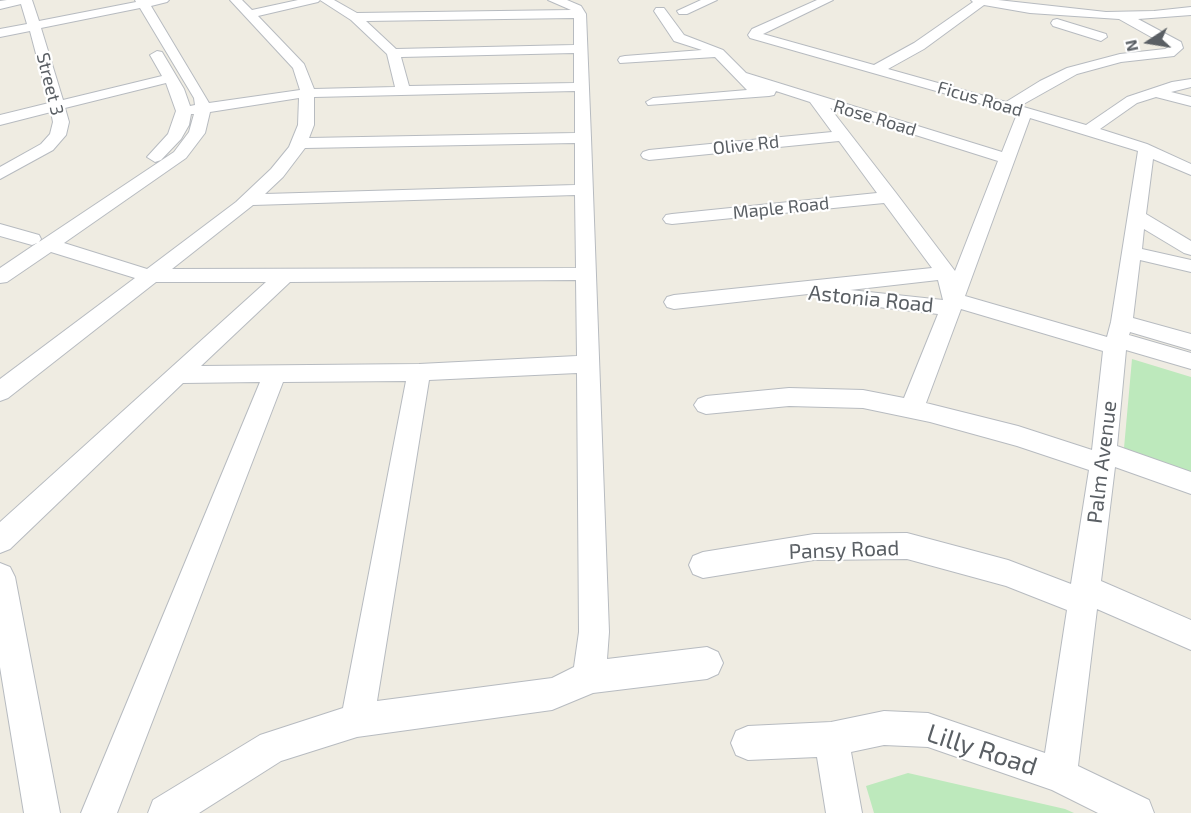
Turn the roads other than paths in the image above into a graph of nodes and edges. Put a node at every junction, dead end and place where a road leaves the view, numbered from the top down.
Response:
1 (25, 0) edge
2 (163, 0) edge
3 (236, 0) edge
4 (314, 0) edge
5 (326, 0) edge
6 (554, 0) edge
7 (711, 0) edge
8 (1005, 0) edge
9 (979, 1) edge
10 (1019, 1) edge
11 (831, 2) edge
12 (134, 3) edge
13 (0, 4) edge
14 (1191, 5) edge
15 (660, 11) dead end
16 (683, 11) dead end
17 (1191, 11) edge
18 (250, 14) junction
19 (580, 14) junction
20 (1078, 14) junction
21 (1122, 16) junction
22 (355, 17) junction
23 (1057, 23) dead end
24 (34, 26) junction
25 (1074, 28) junction
26 (0, 33) edge
27 (1101, 37) dead end
28 (580, 49) junction
29 (393, 53) junction
30 (718, 53) junction
31 (625, 60) dead end
32 (876, 70) junction
33 (742, 76) junction
34 (170, 78) junction
35 (1191, 83) edge
36 (581, 87) junction
37 (404, 91) junction
38 (789, 91) junction
39 (1155, 92) junction
40 (307, 93) junction
41 (758, 93) junction
42 (815, 99) junction
43 (653, 102) dead end
44 (1191, 102) edge
45 (57, 106) junction
46 (203, 108) junction
47 (1016, 109) junction
48 (183, 111) junction
49 (0, 120) edge
50 (1088, 130) junction
51 (843, 136) junction
52 (583, 138) junction
53 (299, 143) junction
54 (1146, 149) junction
55 (649, 155) dead end
56 (1008, 159) junction
57 (1191, 170) edge
58 (0, 174) edge
59 (584, 190) junction
60 (890, 197) junction
61 (249, 200) junction
62 (1136, 216) junction
63 (672, 219) dead end
64 (0, 230) edge
65 (40, 242) junction
66 (1191, 249) edge
67 (1131, 252) junction
68 (0, 260) edge
69 (1191, 266) edge
70 (946, 273) junction
71 (586, 274) junction
72 (150, 276) junction
73 (0, 277) edge
74 (283, 277) junction
75 (791, 290) junction
76 (674, 302) dead end
77 (952, 304) junction
78 (1119, 336) junction
79 (1191, 342) edge
80 (1191, 362) edge
81 (588, 364) junction
82 (419, 372) junction
83 (274, 374) junction
84 (177, 375) junction
85 (0, 392) edge
86 (706, 405) dead end
87 (912, 409) junction
88 (1103, 458) junction
89 (1191, 483) edge
90 (0, 540) edge
91 (703, 565) dead end
92 (0, 577) edge
93 (1085, 596) junction
94 (1191, 635) edge
95 (707, 663) dead end
96 (589, 676) junction
97 (357, 720) junction
98 (831, 739) junction
99 (748, 742) dead end
100 (1059, 775) junction
101 (42, 813) edge
102 (99, 813) edge
103 (166, 813) edge
104 (844, 813) edge
105 (1136, 813) edge

1 - 13 street
1 - 24 street, Street 3
2 - 12 street
3 - 18 street
4 - 18 street
5 - 22 street
6 - 19 street
7 - 16 street
8 - 10 street
9 - 20 street
9 - 32 street
10 - 14 street
11 - 32 street, Ficus Road
12 - 24 street
12 - 34 street
12 - 46 street
15 - 30 street
17 - 21 street
18 - 40 street
19 - 22 street
19 - 28 street
20 - 21 street
20 - 25 street
21 - 47 street
22 - 29 street
23 - 25 street
24 - 26 street
24 - 45 street, Street 3
25 - 27 street
28 - 29 street
28 - 36 street
29 - 37 street
30 - 31 street
30 - 33 street
32 - 47 street, Ficus Road
33 - 38 street, Rose Road
33 - 41 street
34 - 45 street
34 - 48 street
35 - 39 street
36 - 37 street
36 - 52 street
37 - 40 street
38 - 41 street
38 - 42 street, Rose Road
39 - 44 street
39 - 50 street
40 - 46 street
40 - 53 street
41 - 43 street
42 - 51 street
42 - 56 street, Rose Road
45 - 49 street
45 - 58 street, Street 3
46 - 48 street
46 - 65 street
47 - 50 street, Ficus Road
47 - 56 street
48 - 65 street
50 - 54 street, Ficus Road
51 - 55 street, Olive Rd
51 - 60 street
52 - 53 street
52 - 59 street
53 - 61 street
54 - 57 street, Ficus Road
54 - 62 street, Palm Avenue
56 - 77 street
59 - 61 street
59 - 71 street
60 - 63 street, Maple Road
60 - 70 street
61 - 72 street
62 - 66 street
62 - 67 street, Palm Avenue
64 - 65 street
65 - 68 street
65 - 72 street
65 - 73 street
67 - 69 street
67 - 78 street, Palm Avenue
70 - 75 street, Astonia Road
70 - 77 street
71 - 74 street
71 - 81 street
72 - 74 street
72 - 85 street
74 - 84 street
75 - 76 street, Astonia Road
75 - 77 street, Astonia Road
77 - 78 street, Astonia Road
77 - 87 street
78 - 79 street
78 - 80 street
78 - 88 street, Palm Avenue
81 - 82 street
81 - 96 street
82 - 83 street
82 - 97 street
83 - 84 street
83 - 102 street
84 - 90 street
86 - 87 street
87 - 88 street
88 - 89 street
88 - 93 street, Palm Avenue
91 - 93 street, Pansy Road
92 - 101 street
93 - 94 street, Pansy Road
93 - 100 street, Palm Avenue
95 - 96 street
96 - 97 street
97 - 103 street
98 - 99 street, Lilly Road
98 - 100 street, Lilly Road
98 - 104 street
100 - 105 street, Lilly Road

